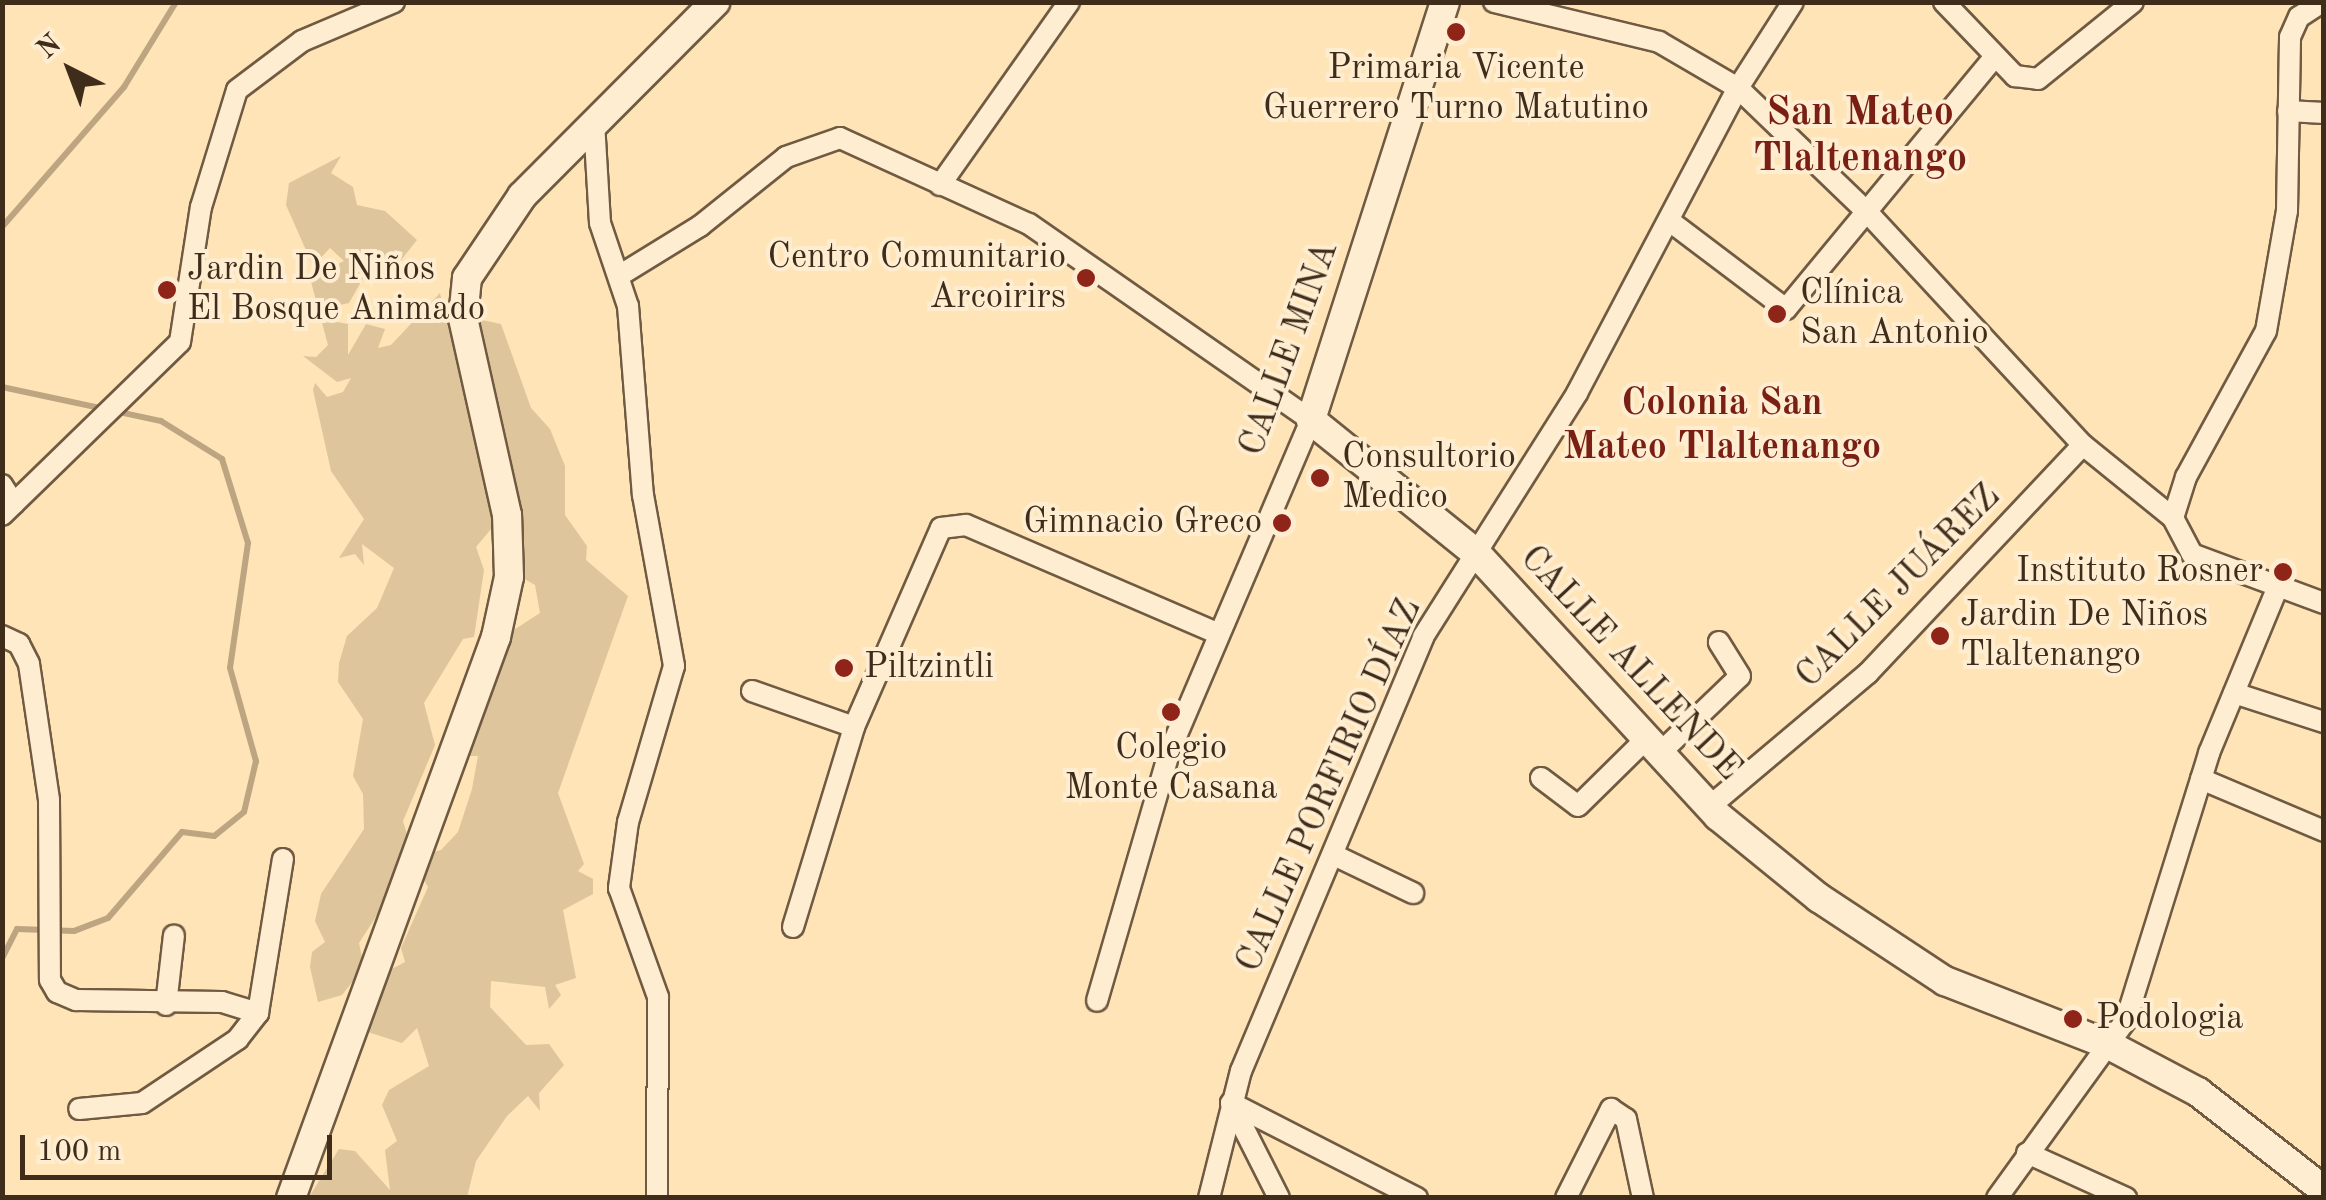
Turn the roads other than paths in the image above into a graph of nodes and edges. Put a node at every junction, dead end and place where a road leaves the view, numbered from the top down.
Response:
1 (394, 2) edge
2 (715, 2) edge
3 (1069, 2) edge
4 (1445, 2) edge
5 (1494, 2) edge
6 (1793, 2) edge
7 (1944, 2) edge
8 (2133, 2) edge
9 (2322, 2) edge
10 (1994, 58) junction
11 (1738, 88) junction
12 (2288, 111) junction
13 (2324, 114) edge
14 (594, 122) junction
15 (940, 186) junction
16 (1868, 213) junction
17 (1671, 222) junction
18 (622, 274) junction
19 (1311, 420) junction
20 (2082, 445) junction
21 (2, 485) edge
22 (8, 510) edge
23 (2173, 518) junction
24 (1477, 554) junction
25 (2276, 591) junction
26 (2324, 603) edge
27 (1214, 632) junction
28 (2, 636) edge
29 (1719, 642) dead end
30 (752, 691) dead end
31 (2234, 693) junction
32 (2324, 722) edge
33 (854, 727) junction
34 (1653, 746) junction
35 (1541, 778) dead end
36 (2201, 778) junction
37 (1709, 807) junction
38 (2324, 831) edge
39 (1334, 854) junction
40 (283, 859) dead end
41 (1412, 894) dead end
42 (793, 927) dead end
43 (174, 935) dead end
44 (1096, 1000) dead end
45 (166, 1005) junction
46 (258, 1013) junction
47 (2107, 1044) junction
48 (1231, 1103) junction
49 (79, 1109) dead end
50 (2027, 1153) junction
51 (2324, 1190) edge
52 (290, 1198) edge
53 (656, 1198) edge
54 (1209, 1198) edge
55 (1279, 1198) edge
56 (1417, 1198) edge
57 (1566, 1198) edge
58 (1642, 1198) edge
59 (1997, 1198) edge
60 (2126, 1198) edge

1 - 22 street
2 - 14 street
3 - 15 street
4 - 19 street, CALLE MINA
5 - 11 street
6 - 11 street, CALLE PORFIRIO DÍAZ
7 - 10 street
8 - 10 street
9 - 12 street
10 - 16 street
11 - 16 street
11 - 17 street, CALLE PORFIRIO DÍAZ
12 - 13 street
12 - 23 street
14 - 18 street
14 - 52 street
15 - 18 street, CALLE ALLENDE
15 - 19 street, CALLE ALLENDE
16 - 17 street
16 - 20 street
17 - 24 street, CALLE PORFIRIO DÍAZ
18 - 53 street
19 - 24 street, CALLE ALLENDE
19 - 27 street, CALLE MINA
20 - 23 street
20 - 37 street, CALLE JUÁREZ
21 - 22 street
23 - 25 street
24 - 34 street, CALLE ALLENDE
24 - 39 street, CALLE PORFIRIO DÍAZ
25 - 26 street
25 - 31 street
27 - 33 street
27 - 44 street, CALLE MINA
28 - 45 street
29 - 34 street
30 - 33 street
31 - 32 street
31 - 36 street
33 - 42 street
34 - 35 street
34 - 37 street, CALLE ALLENDE
36 - 38 street
36 - 47 street
37 - 47 street, CALLE ALLENDE
39 - 41 street
39 - 48 street, CALLE PORFIRIO DÍAZ
40 - 46 street
43 - 45 street
45 - 46 street
46 - 49 street
47 - 50 street
47 - 51 street, CALLE ALLENDE
48 - 54 street, CALLE PORFIRIO DÍAZ
48 - 55 street
48 - 56 street
50 - 59 street
50 - 60 street
57 - 58 street

